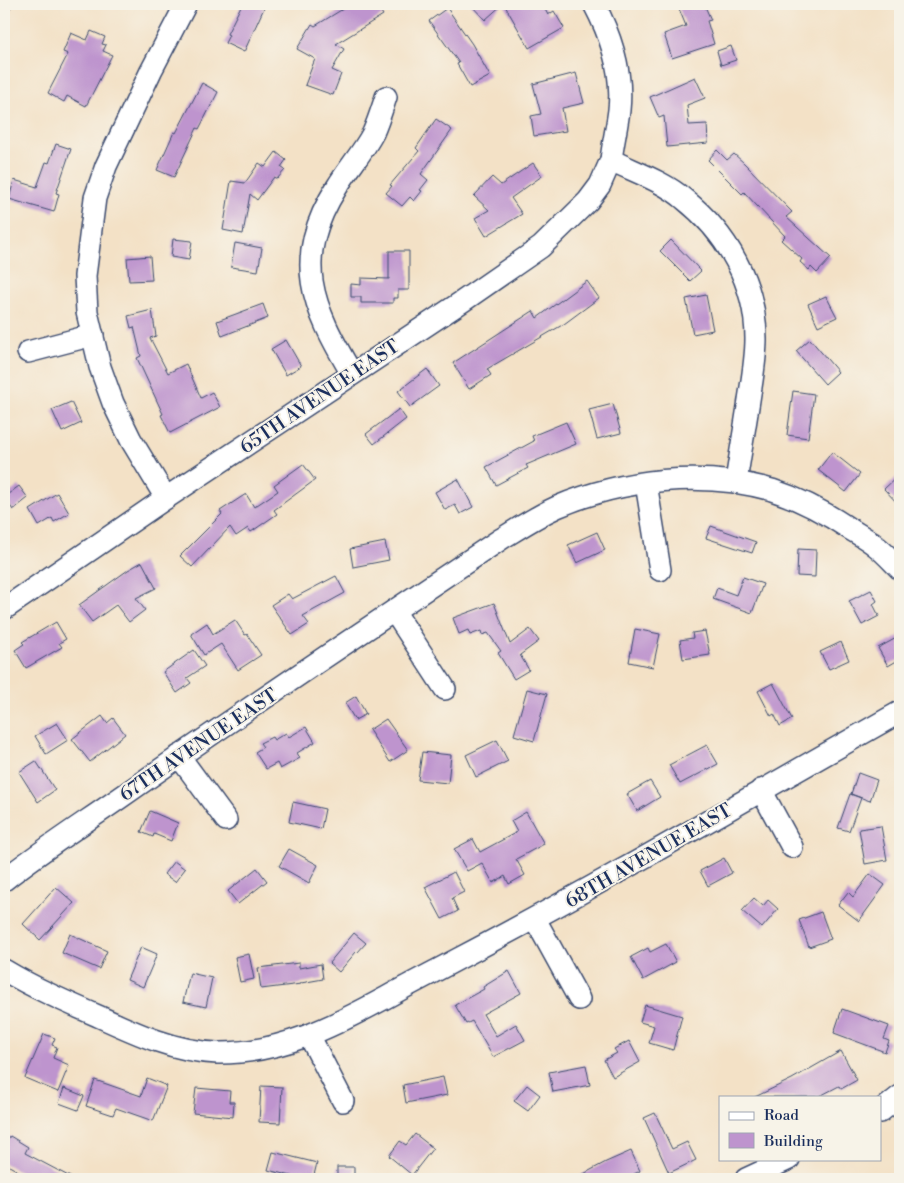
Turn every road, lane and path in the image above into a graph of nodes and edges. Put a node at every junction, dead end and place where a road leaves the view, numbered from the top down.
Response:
1 (186, 4) edge
2 (594, 4) edge
3 (386, 97) dead end
4 (610, 160) junction
5 (93, 335) junction
6 (28, 352) dead end
7 (352, 374) junction
8 (646, 482) junction
9 (736, 482) junction
10 (166, 498) junction
11 (900, 569) edge
12 (660, 570) dead end
13 (4, 609) edge
14 (394, 611) junction
15 (445, 689) dead end
16 (900, 712) edge
17 (179, 756) junction
18 (761, 790) junction
19 (226, 820) dead end
20 (792, 847) dead end
21 (4, 880) edge
22 (535, 919) junction
23 (4, 970) edge
24 (579, 999) dead end
25 (309, 1035) junction
26 (900, 1096) edge
27 (343, 1101) dead end
28 (882, 1110) edge
29 (786, 1160) edge
30 (746, 1179) edge

1 - 5 street
2 - 4 street, 65TH AVENUE EAST
3 - 7 street
4 - 7 street, 65TH AVENUE EAST
4 - 9 street
5 - 6 street
5 - 10 street
7 - 10 street, 65TH AVENUE EAST
8 - 9 street, 67TH AVENUE EAST
8 - 12 street
8 - 14 street, 67TH AVENUE EAST
9 - 11 street, 67TH AVENUE EAST
10 - 13 street, 65TH AVENUE EAST
14 - 15 street
14 - 17 street, 67TH AVENUE EAST
16 - 18 street, 68TH AVENUE EAST
17 - 19 street
17 - 21 street, 67TH AVENUE EAST
18 - 20 street
18 - 22 street, 68TH AVENUE EAST
22 - 24 street
22 - 25 street, 68TH AVENUE EAST
23 - 25 street, 68TH AVENUE EAST
25 - 27 street
26 - 28 street
29 - 30 street

